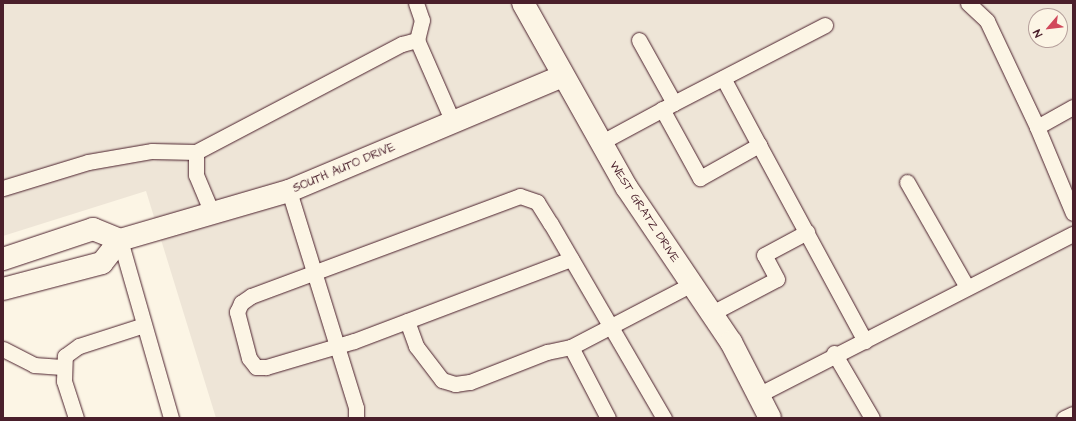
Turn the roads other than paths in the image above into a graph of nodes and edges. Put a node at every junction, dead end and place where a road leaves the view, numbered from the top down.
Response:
1 (416, 3) edge
2 (523, 3) edge
3 (968, 3) edge
4 (825, 25) dead end
5 (417, 40) junction
6 (639, 40) dead end
7 (562, 76) junction
8 (723, 78) junction
9 (668, 106) junction
10 (1073, 107) edge
11 (453, 122) junction
12 (1037, 127) junction
13 (600, 143) junction
14 (759, 145) junction
15 (196, 152) junction
16 (907, 182) dead end
17 (3, 188) edge
18 (289, 191) junction
19 (1073, 213) edge
20 (212, 214) junction
21 (807, 232) junction
22 (1073, 234) edge
23 (120, 240) junction
24 (3, 259) edge
25 (571, 259) junction
26 (315, 273) junction
27 (692, 284) junction
28 (966, 287) junction
29 (3, 289) edge
30 (712, 313) junction
31 (407, 321) junction
32 (144, 325) junction
33 (612, 326) junction
34 (865, 342) junction
35 (337, 346) junction
36 (571, 347) junction
37 (3, 349) edge
38 (834, 353) junction
39 (62, 367) junction
40 (758, 395) junction
41 (1073, 414) edge
42 (76, 418) edge
43 (171, 418) edge
44 (356, 418) edge
45 (608, 418) edge
46 (664, 418) edge
47 (770, 418) edge
48 (872, 418) edge
49 (1064, 418) edge

1 - 5 lane
2 - 7 street, WEST GRATZ DRIVE
3 - 12 lane
4 - 8 lane
5 - 11 lane
5 - 15 lane
6 - 9 lane
7 - 11 street, SOUTH AUTO DRIVE
7 - 13 street, WEST GRATZ DRIVE
8 - 9 lane
8 - 14 lane
9 - 13 lane
9 - 14 lane
10 - 12 lane
11 - 18 street, SOUTH AUTO DRIVE
12 - 19 lane
13 - 27 street, WEST GRATZ DRIVE
14 - 21 lane
15 - 17 lane
15 - 20 lane
16 - 28 lane
18 - 20 street, SOUTH AUTO DRIVE
18 - 26 lane
20 - 23 street, SOUTH AUTO DRIVE
21 - 30 lane
21 - 34 lane
22 - 28 lane
23 - 24 street
23 - 29 street
23 - 32 lane
25 - 26 lane
25 - 31 lane
25 - 33 lane
26 - 35 lane
26 - 35 lane
27 - 30 street, WEST GRATZ DRIVE
27 - 33 lane
28 - 34 lane
30 - 40 street, WEST GRATZ DRIVE
31 - 35 lane
31 - 36 lane
32 - 39 lane
32 - 43 lane
33 - 36 lane
33 - 46 lane
34 - 38 lane
35 - 44 lane
36 - 45 lane
37 - 39 lane
38 - 40 lane
38 - 48 lane
39 - 42 lane
40 - 47 street, WEST GRATZ DRIVE
41 - 49 lane

